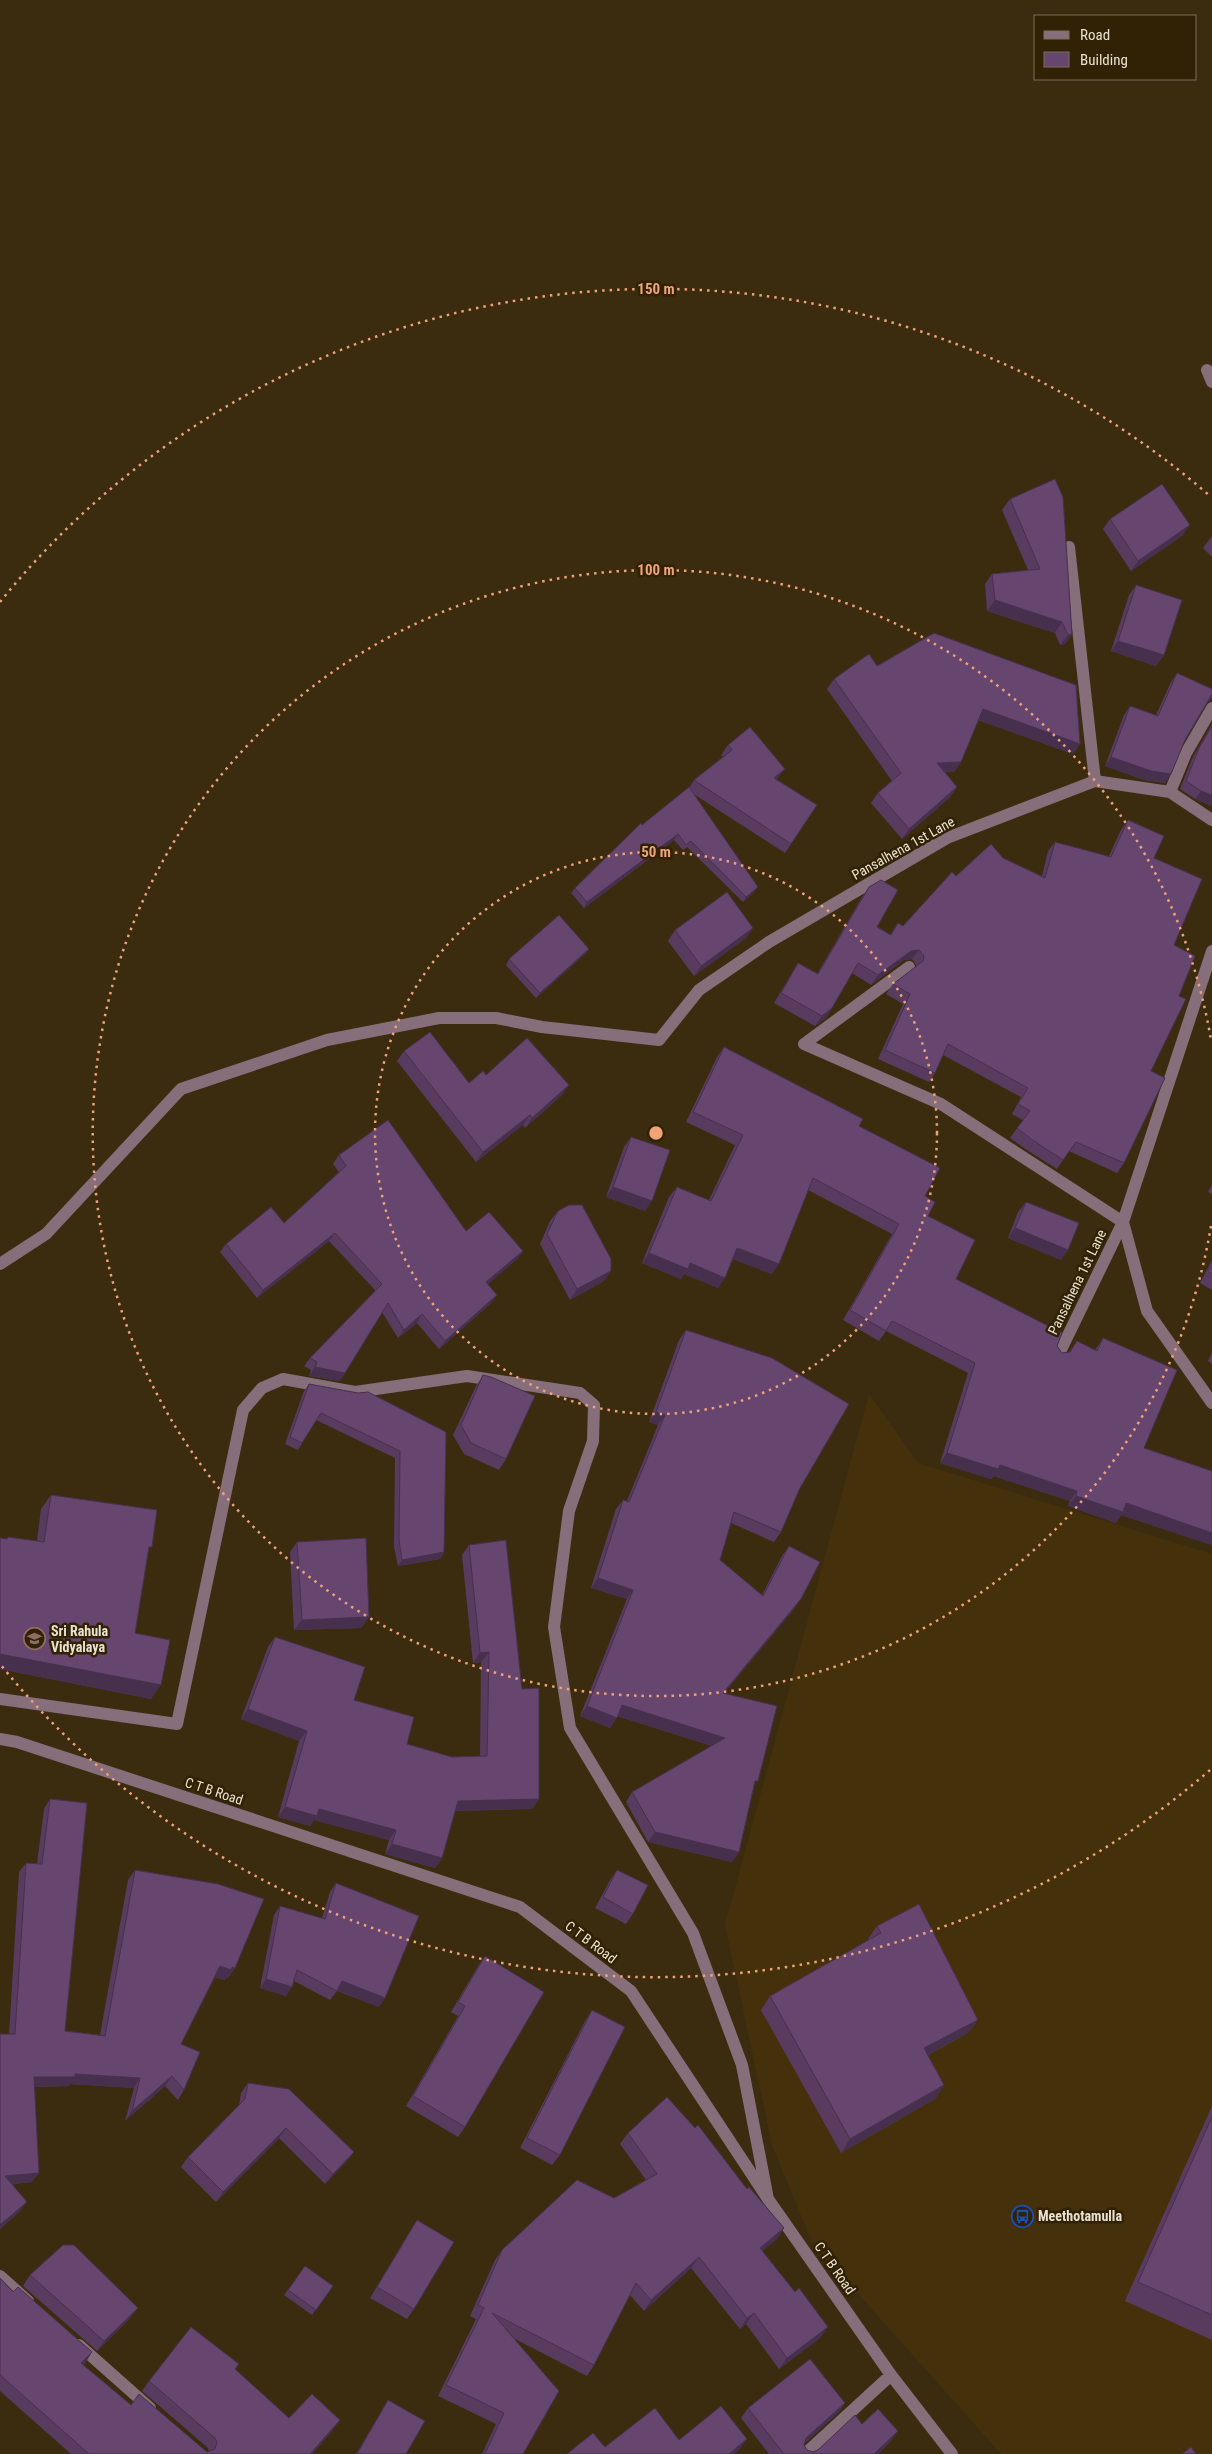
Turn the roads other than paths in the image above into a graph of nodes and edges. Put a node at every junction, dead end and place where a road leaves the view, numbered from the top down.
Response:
1 (1069, 547) dead end
2 (1212, 708) edge
3 (1094, 781) junction
4 (1170, 792) junction
5 (1212, 820) edge
6 (1212, 952) edge
7 (909, 967) edge
8 (1123, 1222) junction
9 (0, 1264) edge
10 (1058, 1356) edge
11 (1212, 1403) edge
12 (0, 1699) edge
13 (0, 1739) edge
14 (768, 2199) junction
15 (0, 2276) edge
16 (37, 2309) edge
17 (67, 2335) edge
18 (891, 2375) junction
19 (157, 2414) edge
20 (805, 2454) edge
21 (952, 2454) edge

1 - 3 street
2 - 4 street
3 - 4 street, Pansalhena 1st Lane
3 - 9 street, Pansalhena 1st Lane
4 - 5 street, Pansalhena 1st Lane
6 - 8 street, Pansalhena 1st Lane
7 - 8 street, Pansalhena 1st Lane
8 - 10 street, Pansalhena 1st Lane
8 - 11 street, Pansalhena 1st Lane
12 - 14 street
13 - 14 street, C T B Road
14 - 18 street, C T B Road
15 - 16 street
17 - 19 street
18 - 20 street
18 - 21 street, C T B Road

